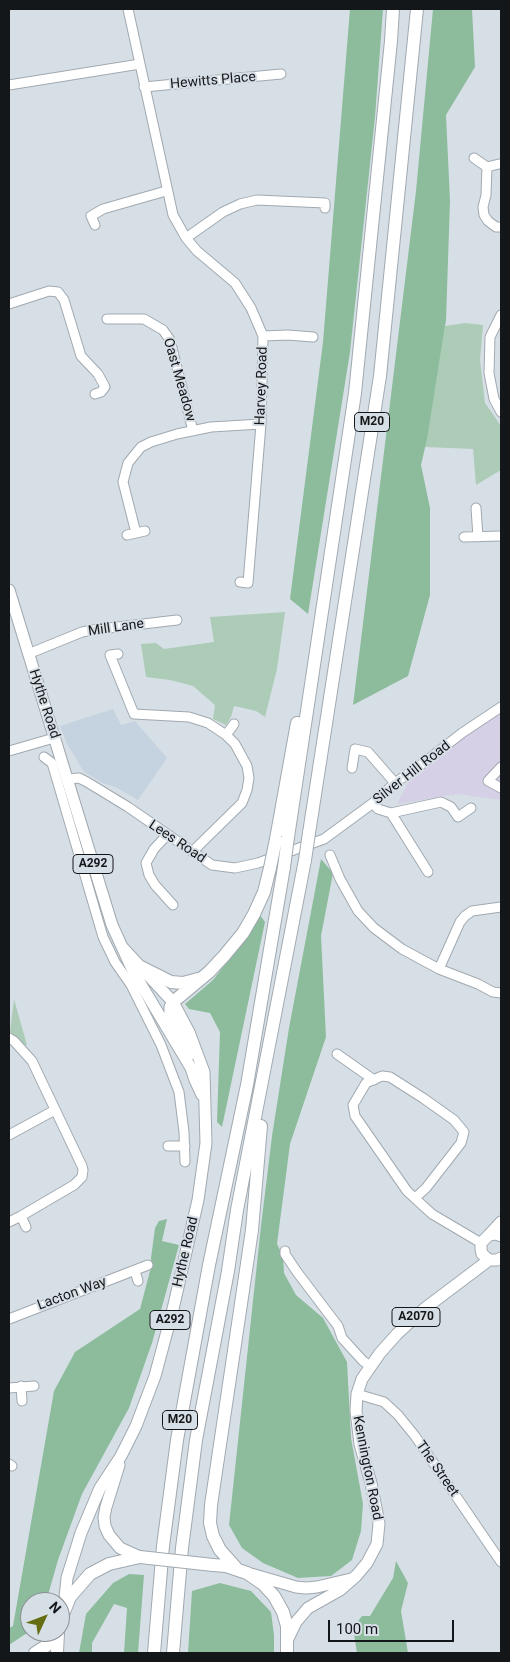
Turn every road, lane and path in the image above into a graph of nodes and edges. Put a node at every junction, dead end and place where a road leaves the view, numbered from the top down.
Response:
1 (128, 9) edge
2 (393, 9) edge
3 (417, 9) edge
4 (140, 64) junction
5 (281, 74) dead end
6 (9, 85) edge
7 (144, 87) junction
8 (474, 158) dead end
9 (498, 164) dead end
10 (487, 167) junction
11 (166, 192) junction
12 (325, 208) dead end
13 (94, 225) dead end
14 (501, 227) edge
15 (186, 238) junction
16 (9, 304) edge
17 (501, 316) edge
18 (107, 319) dead end
19 (264, 336) junction
20 (313, 338) dead end
21 (95, 394) dead end
22 (501, 412) edge
23 (261, 424) junction
24 (193, 431) junction
25 (476, 508) dead end
26 (127, 535) dead end
27 (501, 536) edge
28 (464, 537) dead end
29 (478, 537) junction
30 (240, 582) dead end
31 (9, 590) edge
32 (178, 620) dead end
33 (28, 654) junction
34 (118, 654) dead end
35 (501, 707) edge
36 (234, 724) dead end
37 (226, 735) junction
38 (54, 738) junction
39 (9, 751) edge
40 (44, 756) dead end
41 (501, 767) edge
42 (352, 768) dead end
43 (68, 779) junction
44 (395, 782) junction
45 (501, 788) edge
46 (373, 803) junction
47 (471, 808) dead end
48 (391, 813) junction
49 (74, 820) junction
50 (167, 835) junction
51 (282, 838) junction
52 (324, 840) joint
53 (192, 852) junction
54 (330, 855) dead end
55 (428, 872) dead end
56 (173, 905) dead end
57 (501, 907) edge
58 (122, 947) junction
59 (110, 952) junction
60 (141, 966) junction
61 (438, 969) junction
62 (200, 978) junction
63 (501, 993) edge
64 (173, 1002) junction
65 (9, 1038) edge
66 (337, 1054) dead end
67 (191, 1068) junction
68 (265, 1072) junction
69 (374, 1080) junction
70 (204, 1099) junction
71 (55, 1110) junction
72 (9, 1135) edge
73 (168, 1146) dead end
74 (185, 1146) junction
75 (185, 1162) dead end
76 (415, 1198) junction
77 (21, 1216) junction
78 (9, 1222) edge
79 (501, 1222) edge
80 (26, 1227) dead end
81 (501, 1236) edge
82 (485, 1248) junction
83 (285, 1251) dead end
84 (501, 1258) edge
85 (148, 1264) dead end
86 (135, 1271) junction
87 (138, 1281) dead end
88 (9, 1319) edge
89 (370, 1366) junction
90 (21, 1386) junction
91 (34, 1386) dead end
92 (9, 1388) edge
93 (357, 1394) junction
94 (22, 1401) dead end
95 (121, 1456) junction
96 (140, 1557) junction
97 (501, 1562) edge
98 (242, 1571) junction
99 (351, 1579) junction
100 (65, 1592) edge
101 (70, 1596) edge
102 (49, 1642) edge
103 (287, 1647) edge
104 (35, 1653) edge
105 (154, 1653) edge
106 (173, 1653) edge

1 - 4 street, Harvey Road
2 - 51 highway, M20
3 - 68 highway, M20, bridge
4 - 6 street
4 - 7 street, Harvey Road
5 - 7 street, Hewitts Place
7 - 11 street, Harvey Road
8 - 10 street
9 - 10 street
10 - 14 street
11 - 13 street
11 - 15 street, Harvey Road
12 - 15 street
15 - 19 street, Harvey Road
16 - 21 street
17 - 22 street
18 - 24 street, Oast Meadow
19 - 20 street
19 - 23 street, Harvey Road
23 - 24 street
23 - 30 street, Harvey Road
24 - 26 street
25 - 29 street
27 - 29 street
28 - 29 street
31 - 33 main road, Hythe Road / A292
32 - 33 street, Mill Lane
33 - 38 main road, Hythe Road / A292
34 - 37 street
35 - 44 street, Silver Hill Road
36 - 37 street
37 - 53 street
38 - 39 street
38 - 43 main road, Hythe Road / A292
40 - 49 street, Hythe Road
41 - 45 street
42 - 44 street
43 - 49 main road, Hythe Road / A292
43 - 50 street, Lees Road
44 - 46 street, Silver Hill Road
46 - 48 street
46 - 52 street, Silver Hill Road
47 - 48 street
48 - 55 street
49 - 58 main road, Hythe Road / A292
49 - 59 street, Hythe Road
50 - 53 street, Lees Road
50 - 56 street
51 - 62 highway, M20, bridge
51 - 105 highway, M20, bridge
52 - 53 street, Lees Road
54 - 61 street
57 - 61 street
58 - 59 street
58 - 60 main road, Hythe Road / A292
58 - 67 main road, Hythe Road / A292
59 - 74 street, Hythe Road
60 - 62 highway
60 - 64 main road, Hythe Road / A292
61 - 63 street
62 - 64 highway, M20
64 - 67 main road
64 - 70 main road, Hythe Road / A292
65 - 71 street
66 - 69 street
67 - 70 main road, Hythe Road / A292
68 - 98 highway, M20
68 - 106 highway, M20
69 - 76 street
69 - 76 street
70 - 95 main road, Hythe Road / A292
71 - 72 street
71 - 77 street
73 - 74 street
74 - 75 street, Hythe Road
76 - 82 street
77 - 78 street
77 - 80 street
79 - 82 main road, Kennington Road / A2070
81 - 82 main road
82 - 84 main road
82 - 89 main road, Kennington Road / A2070
83 - 89 street
85 - 86 street, Lacton Way
86 - 87 street
86 - 88 street, Lacton Way
89 - 93 main road, Kennington Road / A2070
90 - 91 street
90 - 92 street
90 - 94 street
93 - 97 street, The Street
93 - 99 main road, Kennington Road / A2070
95 - 96 main road, Hythe Road / A292
95 - 100 main road, Hythe Road / A292
96 - 98 highway, bridge
96 - 101 highway
98 - 99 main road
98 - 103 highway
99 - 103 main road, Kennington Road / A2070
102 - 104 highway

